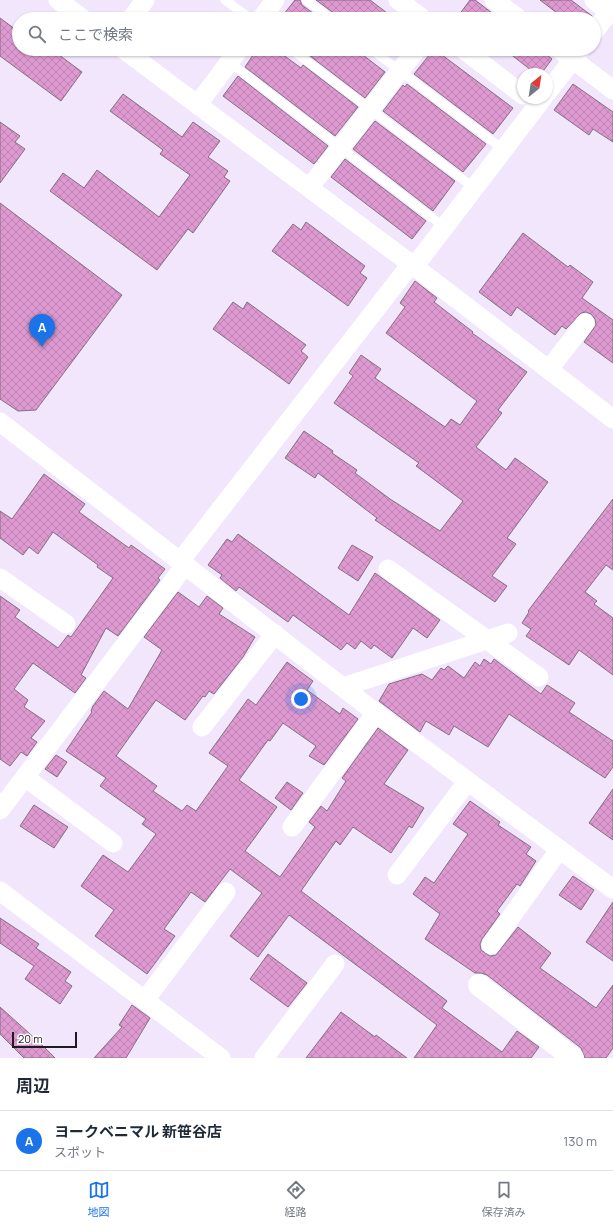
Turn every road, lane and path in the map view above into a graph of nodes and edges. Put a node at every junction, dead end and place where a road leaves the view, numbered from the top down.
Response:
1 (58, 0) edge
2 (145, 0) edge
3 (225, 0) edge
4 (275, 0) edge
5 (306, 0) edge
6 (398, 0) edge
7 (494, 0) edge
8 (594, 0) edge
9 (611, 9) edge
10 (74, 12) edge
11 (136, 12) edge
12 (241, 12) edge
13 (266, 12) edge
14 (322, 12) edge
15 (414, 12) edge
16 (510, 12) edge
17 (601, 23) edge
18 (133, 56) edge
19 (233, 56) edge
20 (235, 56) edge
21 (300, 56) edge
22 (380, 56) edge
23 (412, 56) edge
24 (473, 56) edge
25 (569, 56) edge
26 (574, 56) edge
27 (400, 71) junction
28 (553, 76) edge
29 (517, 85) edge
30 (613, 90) edge
31 (198, 104) junction
32 (532, 104) edge
33 (371, 109) junction
34 (341, 148) junction
35 (504, 150) junction
36 (309, 188) junction
37 (474, 188) junction
38 (444, 227) junction
39 (412, 265) junction
40 (585, 323) dead end
41 (549, 369) junction
42 (610, 411) edge
43 (0, 422) edge
44 (183, 562) junction
45 (388, 569) dead end
46 (0, 578) edge
47 (66, 624) dead end
48 (508, 633) dead end
49 (275, 634) junction
50 (486, 638) junction
51 (539, 676) dead end
52 (343, 687) junction
53 (376, 712) junction
54 (202, 727) dead end
55 (26, 778) junction
56 (467, 782) junction
57 (0, 810) edge
58 (292, 827) dead end
59 (113, 843) dead end
60 (559, 850) junction
61 (397, 874) dead end
62 (613, 889) edge
63 (0, 891) edge
64 (226, 892) dead end
65 (491, 945) dead end
66 (335, 964) dead end
67 (479, 985) dead end
68 (145, 1000) junction
69 (217, 1057) edge
70 (264, 1058) edge
71 (573, 1058) edge

1 - 10 street
2 - 11 street
3 - 12 lane
4 - 13 street
5 - 14 lane
6 - 15 street
7 - 16 street
8 - 9 street
9 - 17 street
18 - 31 street
19 - 31 street
20 - 34 lane
21 - 33 lane
22 - 27 lane
23 - 27 street
24 - 29 street
25 - 28 street
26 - 30 street
27 - 33 street
27 - 35 lane
31 - 36 street
32 - 35 street
33 - 34 street
33 - 37 lane
34 - 36 street
34 - 38 lane
35 - 37 street
36 - 39 street
37 - 38 street
38 - 39 street
39 - 41 street
39 - 44 street
40 - 41 street
41 - 42 street
43 - 44 street
44 - 49 street
44 - 55 street
45 - 50 street
46 - 47 street
48 - 50 street
49 - 52 street
49 - 54 street
50 - 51 street
50 - 52 street
52 - 53 street
53 - 56 street
53 - 58 street
55 - 57 street
55 - 59 street
56 - 60 street
56 - 61 street
60 - 62 street
60 - 65 street
63 - 68 street
64 - 68 street
66 - 70 street
67 - 71 street
68 - 69 street

